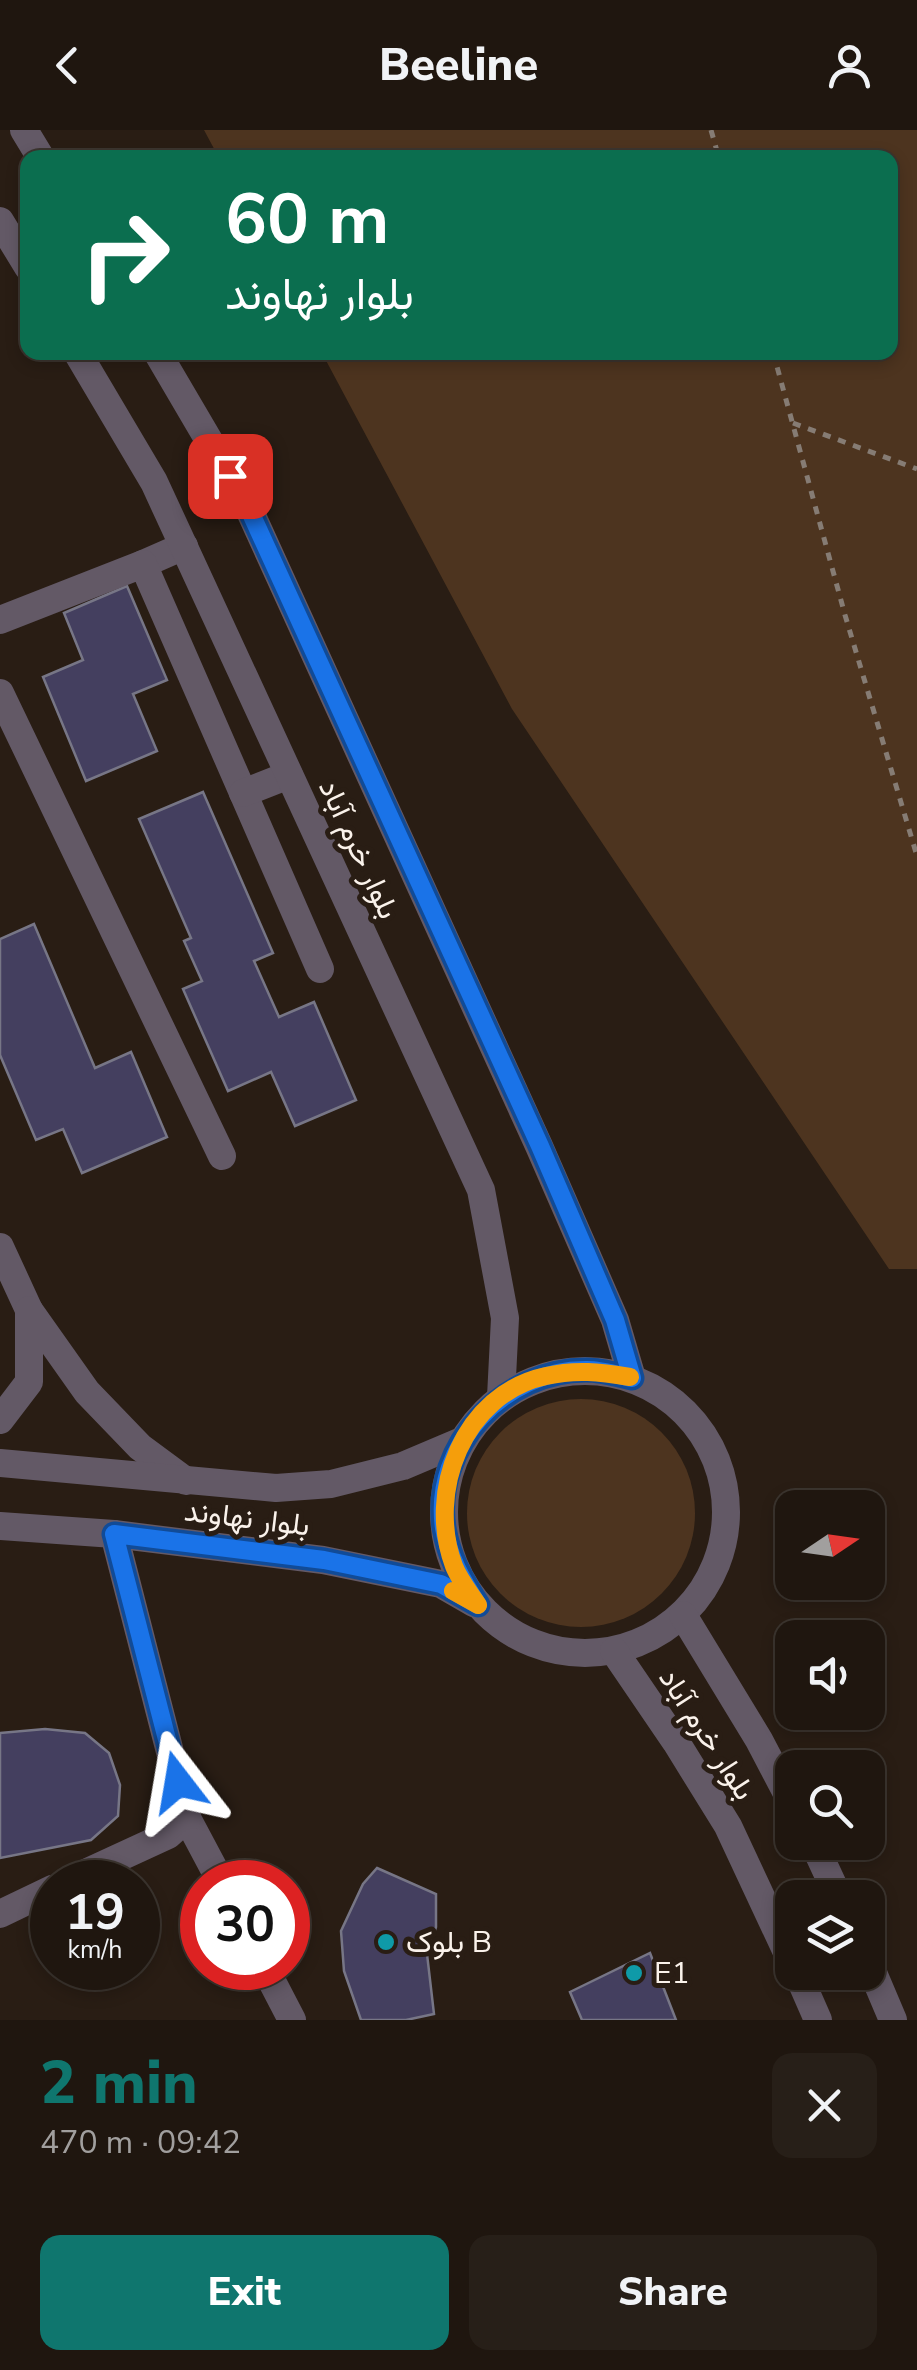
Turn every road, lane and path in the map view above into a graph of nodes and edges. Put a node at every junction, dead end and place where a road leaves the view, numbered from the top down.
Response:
1 (0, 221) edge
2 (20, 255) edge
3 (83, 360) edge
4 (161, 360) edge
5 (775, 360) edge
6 (792, 423) junction
7 (917, 469) edge
8 (184, 546) junction
9 (143, 564) junction
10 (0, 620) edge
11 (0, 694) edge
12 (289, 775) junction
13 (243, 793) junction
14 (917, 856) edge
15 (320, 969) dead end
16 (222, 1156) dead end
17 (0, 1246) edge
18 (29, 1310) junction
19 (632, 1378) junction
20 (502, 1397) junction
21 (0, 1420) edge
22 (462, 1440) junction
23 (0, 1462) edge
24 (186, 1481) junction
25 (0, 1526) edge
26 (114, 1534) junction
27 (478, 1605) junction
28 (683, 1615) junction
29 (614, 1651) junction
30 (775, 1771) edge
31 (187, 1818) junction
32 (114, 1860) edge
33 (209, 1860) edge
34 (30, 1900) edge
35 (0, 1914) edge
36 (775, 1927) edge
37 (276, 1990) edge
38 (805, 1990) edge
39 (880, 1990) edge
40 (292, 2020) edge
41 (818, 2020) edge
42 (893, 2020) edge

1 - 2 street
3 - 8 street, بلوار خرم آباد
4 - 19 street, بلوار خرم آباد
5 - 6 path
6 - 7 path
6 - 14 path
8 - 9 street
8 - 12 street, بلوار خرم آباد
9 - 10 street
9 - 13 street
11 - 16 street
12 - 13 street
12 - 20 street, بلوار خرم آباد
13 - 15 street
17 - 18 street
18 - 21 street
18 - 24 street
19 - 20 street
19 - 28 street
20 - 22 street
22 - 24 street, بلوار نهاوند
22 - 27 street
23 - 24 street, بلوار نهاوند
25 - 26 street, بلوار نهاوند
26 - 27 street, بلوار نهاوند
26 - 31 street
27 - 29 street
28 - 29 street
28 - 30 street, بلوار خرم آباد
29 - 36 street, بلوار خرم آباد
31 - 32 street
31 - 33 street
34 - 35 street
37 - 40 street
38 - 41 street
39 - 42 street

